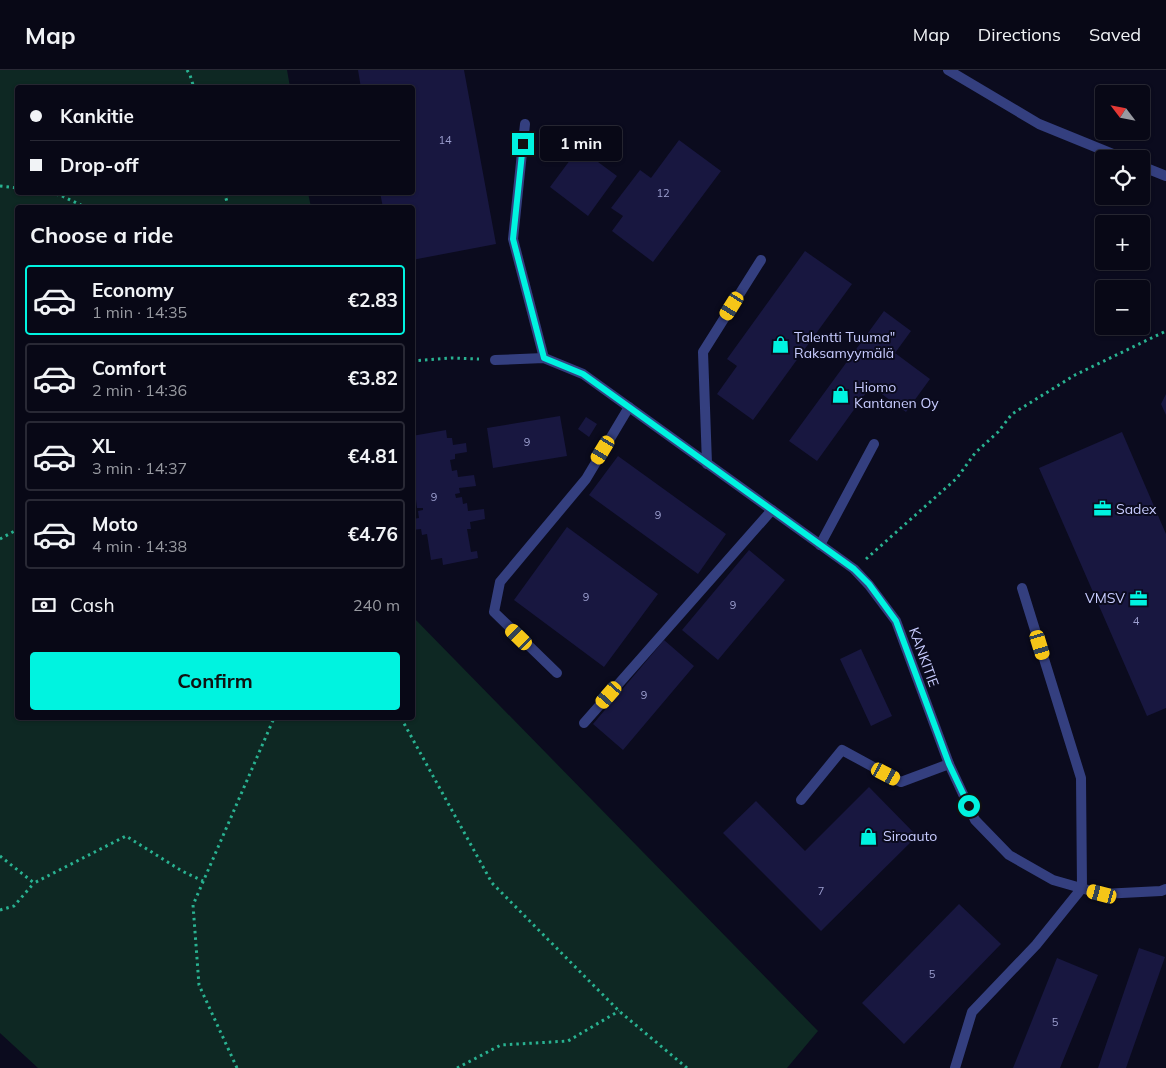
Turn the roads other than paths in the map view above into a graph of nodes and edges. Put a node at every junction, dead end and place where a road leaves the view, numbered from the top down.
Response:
1 (948, 70) edge
2 (525, 124) dead end
3 (1103, 150) edge
4 (1150, 170) edge
5 (1166, 176) edge
6 (761, 260) dead end
7 (544, 358) junction
8 (495, 360) road end
9 (629, 407) junction
10 (874, 444) dead end
11 (707, 464) junction
12 (772, 510) junction
13 (820, 544) junction
14 (1022, 588) dead end
15 (556, 674) dead end
16 (584, 724) dead end
17 (949, 764) junction
18 (801, 800) dead end
19 (1082, 888) junction
20 (1166, 889) edge
21 (956, 1068) edge

1 - 3 street
2 - 7 street
4 - 5 street
6 - 11 street
7 - 8 street, KANKITIE
7 - 9 street, KANKITIE
9 - 11 street, KANKITIE
9 - 15 street
10 - 13 street
11 - 12 street, KANKITIE
12 - 13 street, KANKITIE
12 - 16 street
13 - 17 street, KANKITIE
14 - 19 street
17 - 18 street
17 - 19 street, KANKITIE
19 - 20 street, KANKITIE
19 - 21 street

